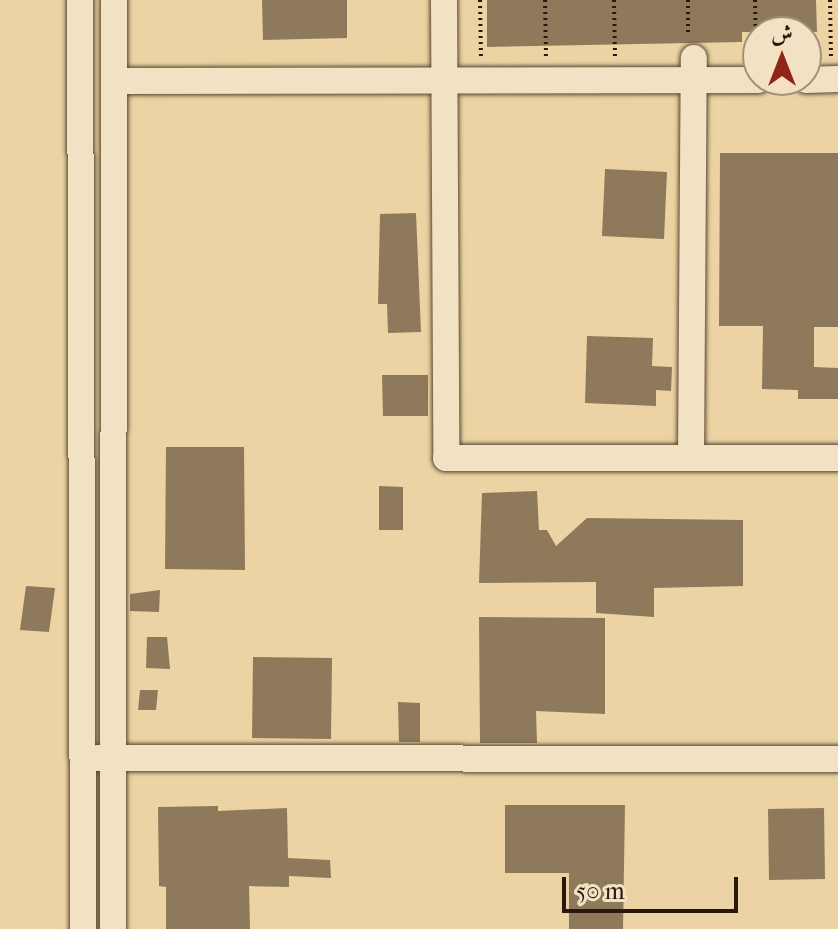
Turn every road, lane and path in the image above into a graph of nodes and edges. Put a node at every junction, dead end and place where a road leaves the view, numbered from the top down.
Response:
1 (80, 0) edge
2 (114, 0) edge
3 (444, 0) edge
4 (545, 0) edge
5 (614, 0) edge
6 (688, 0) edge
7 (830, 0) edge
8 (615, 58) dead end
9 (546, 59) dead end
10 (692, 61) junction
11 (742, 67) edge
12 (835, 68) edge
13 (444, 80) junction
14 (114, 81) junction
15 (691, 458) junction
16 (838, 458) edge
17 (82, 758) junction
18 (113, 758) junction
19 (838, 759) edge
20 (83, 929) edge
21 (113, 929) edge

1 - 17 street
2 - 14 street
3 - 13 street
4 - 9 path
5 - 8 path
6 - 10 path
7 - 12 path
10 - 11 street
10 - 13 street
10 - 15 street
13 - 14 street
13 - 15 street
14 - 18 street
15 - 16 street
17 - 18 street
17 - 20 street
18 - 19 street
18 - 21 street

